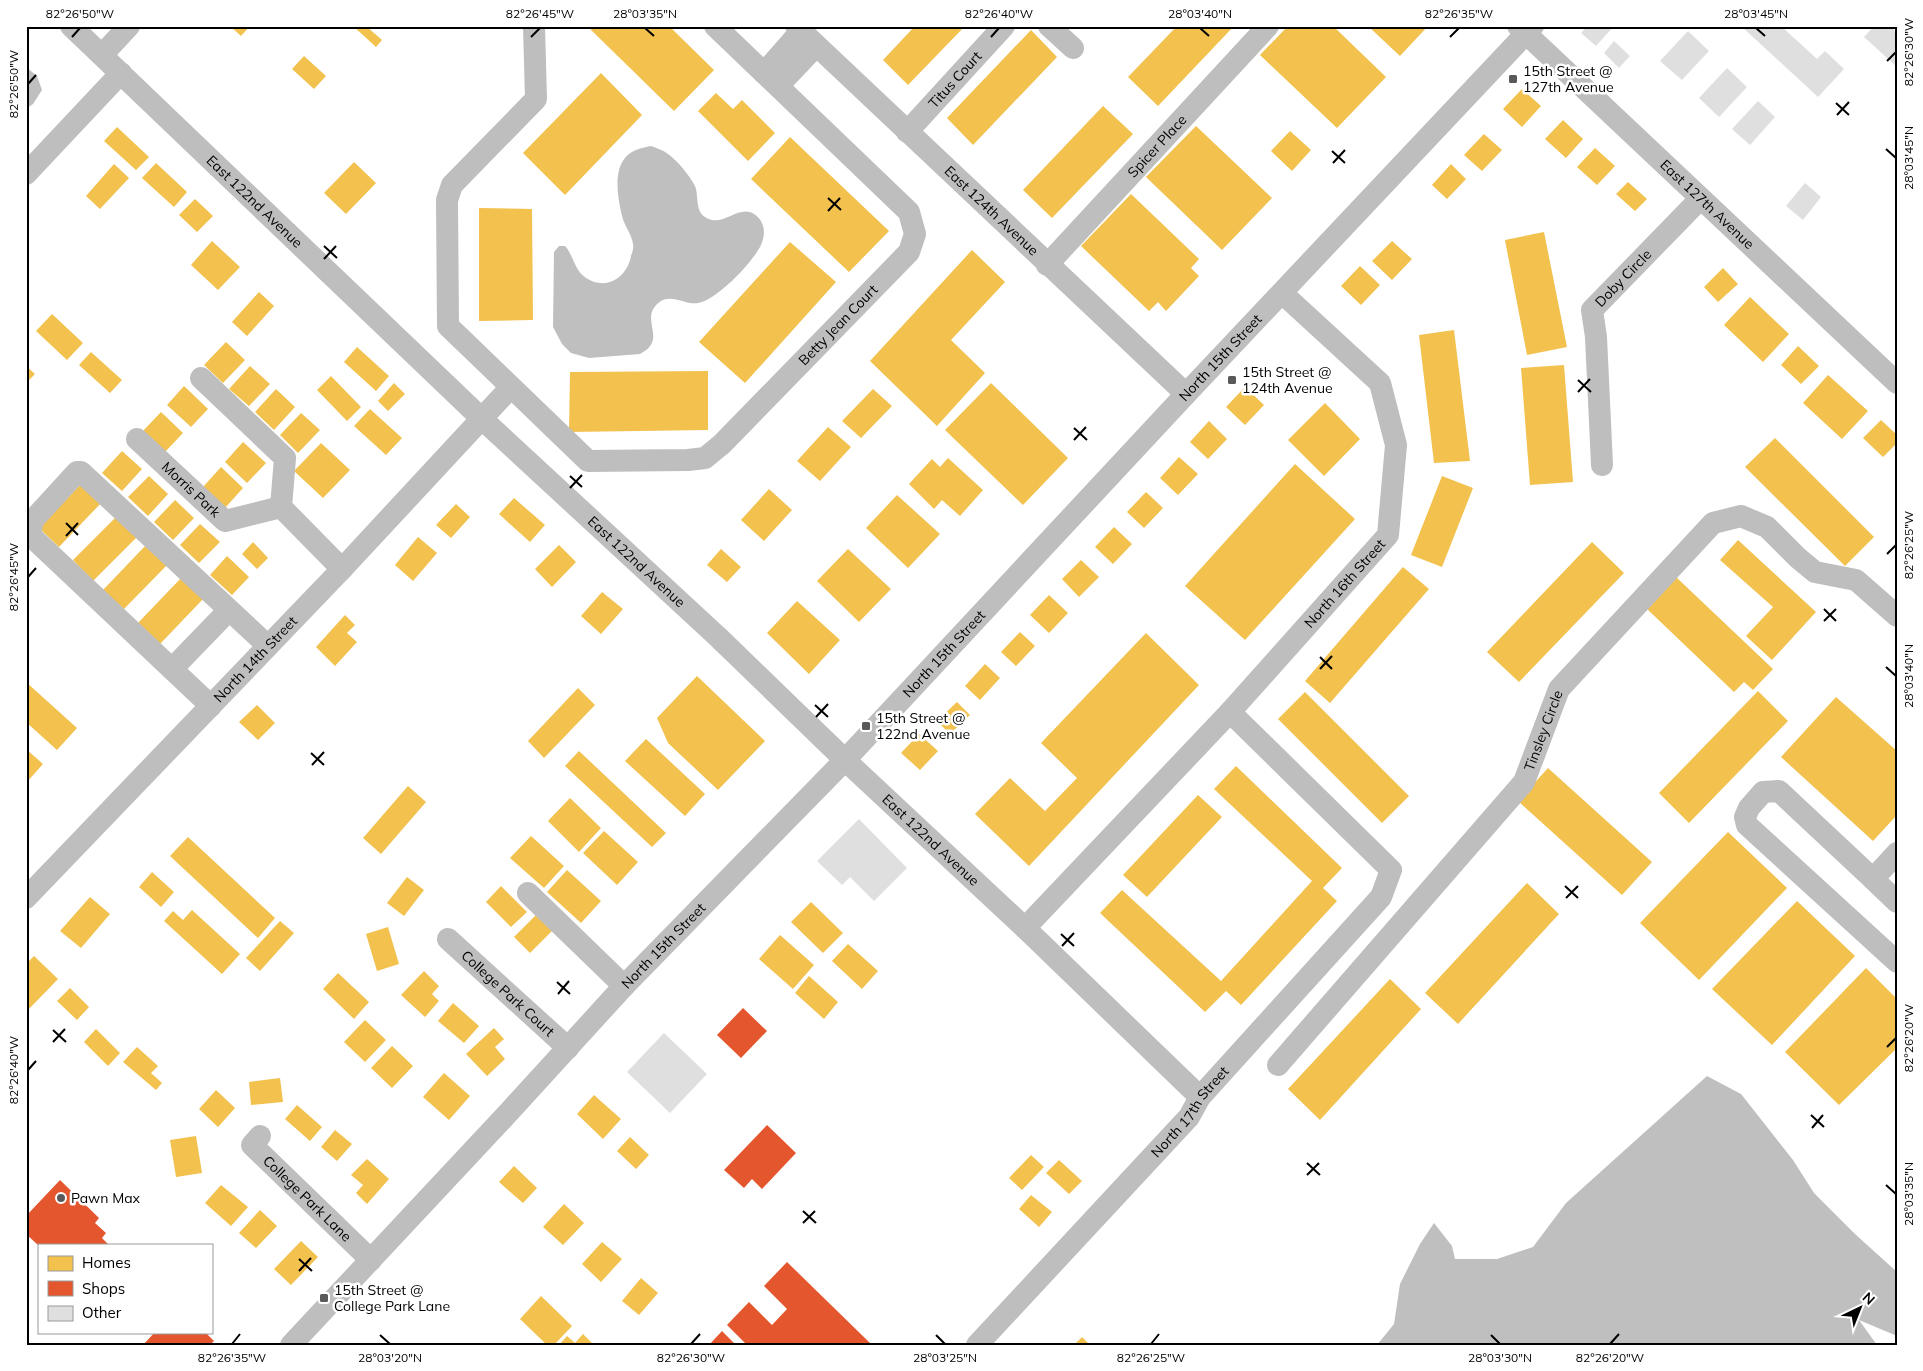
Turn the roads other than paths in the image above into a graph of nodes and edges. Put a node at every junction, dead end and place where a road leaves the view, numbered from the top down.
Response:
1 (71, 26) edge
2 (129, 26) edge
3 (534, 26) edge
4 (715, 26) edge
5 (1004, 26) edge
6 (1049, 26) edge
7 (1268, 26) edge
8 (1526, 29) edge
9 (805, 34) edge
10 (1073, 48) dead end
11 (102, 55) junction
12 (121, 73) junction
13 (771, 79) junction
14 (907, 132) junction
15 (26, 174) edge
16 (1700, 198) junction
17 (1047, 265) junction
18 (1282, 293) junction
19 (202, 378) dead end
20 (1897, 383) edge
21 (511, 387) junction
22 (1186, 394) junction
23 (481, 418) junction
24 (137, 439) dead end
25 (1602, 465) dead end
26 (281, 507) junction
27 (342, 569) junction
28 (229, 610) junction
29 (1897, 616) edge
30 (268, 646) junction
31 (172, 669) junction
32 (210, 706) junction
33 (1230, 712) junction
34 (845, 760) junction
35 (1897, 853) edge
36 (1873, 879) junction
37 (528, 893) dead end
38 (26, 898) edge
39 (1897, 902) edge
40 (1025, 928) junction
41 (448, 938) dead end
42 (1897, 962) edge
43 (624, 986) junction
44 (568, 1048) junction
45 (1278, 1065) dead end
46 (1200, 1097) junction
47 (260, 1136) dead end
48 (371, 1260) junction
49 (291, 1345) edge
50 (977, 1345) edge

1 - 11 street, East 122nd Avenue
2 - 11 street
3 - 21 street, Betty Jean Court
4 - 13 street, Betty Jean Court
5 - 14 street, Titus Court
6 - 10 street
7 - 17 street, Spicer Place
8 - 16 street, East 127th Avenue
8 - 18 street, North 15th Street
9 - 13 street
9 - 14 street, East 124th Avenue
11 - 12 street, East 122nd Avenue
12 - 15 street
12 - 23 street, East 122nd Avenue
13 - 21 street, Betty Jean Court
14 - 17 street, East 124th Avenue
16 - 20 street, East 127th Avenue
16 - 25 street, Doby Circle
17 - 22 street, East 124th Avenue
18 - 22 street, North 15th Street
18 - 33 street, North 16th Street
19 - 26 street
21 - 23 street
22 - 34 street, North 15th Street
23 - 27 street, North 14th Street
23 - 34 street, East 122nd Avenue
24 - 26 street, Morris Park
26 - 27 street
27 - 30 street, North 14th Street
28 - 30 street
28 - 31 street
28 - 31 street
29 - 45 street, Tinsley Circle
30 - 32 street, North 14th Street
31 - 32 street
32 - 38 street, North 14th Street
33 - 40 street, North 16th Street
33 - 46 street, North 17th Street
34 - 40 street, East 122nd Avenue
34 - 43 street, North 15th Street
35 - 36 street
36 - 39 street
36 - 42 street
37 - 43 street
40 - 46 street, East 122nd Avenue
41 - 44 street, College Park Court
43 - 44 street, North 15th Street
44 - 48 street, North 15th Street
46 - 50 street, North 17th Street
47 - 48 street, College Park Lane
48 - 49 street, North 15th Street

